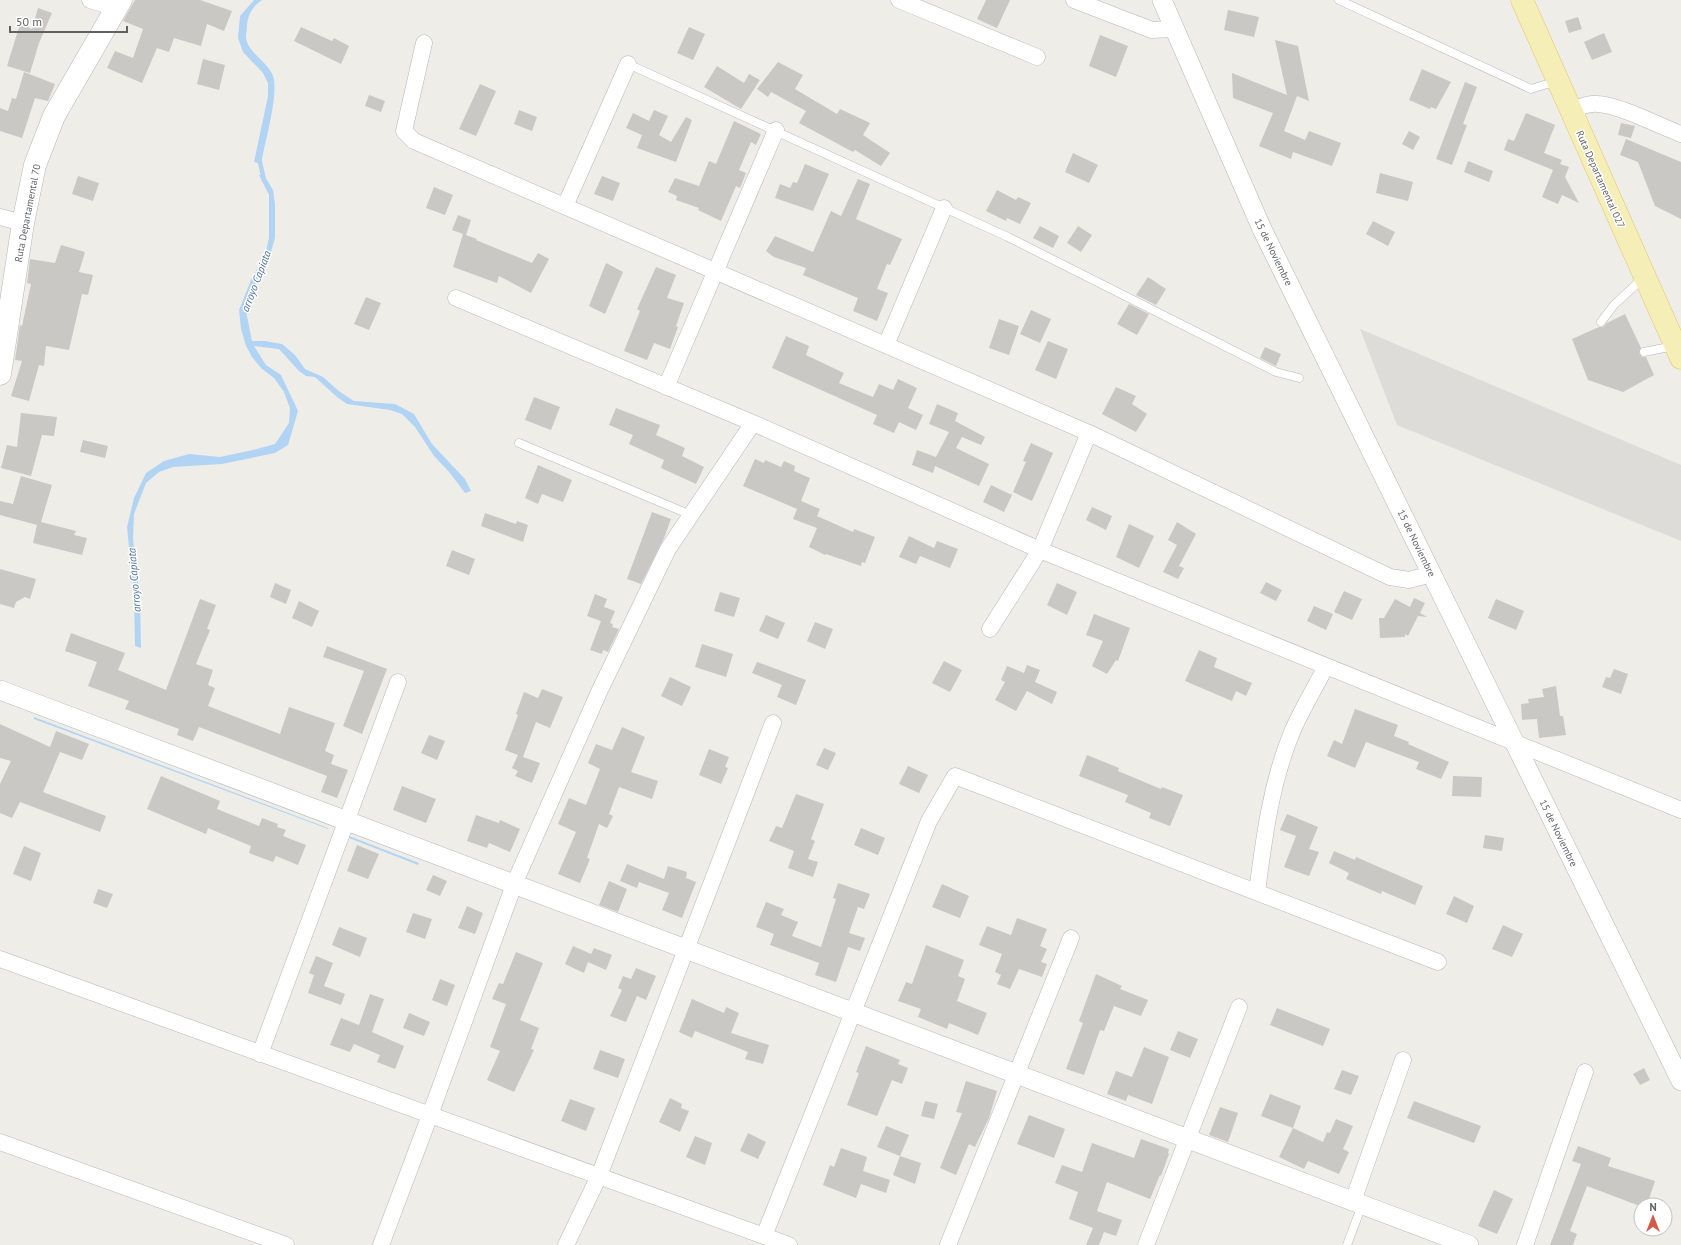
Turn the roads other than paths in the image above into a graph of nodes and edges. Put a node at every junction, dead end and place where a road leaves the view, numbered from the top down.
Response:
1 (90, 0) edge
2 (899, 0) edge
3 (1074, 0) edge
4 (1162, 0) edge
5 (1339, 0) edge
6 (1522, 0) edge
7 (118, 4) edge
8 (1174, 29) junction
9 (424, 43) dead end
10 (1037, 57) dead end
11 (628, 64) joint
12 (1558, 81) junction
13 (1571, 111) junction
14 (776, 130) junction
15 (1681, 134) edge
16 (565, 206) junction
17 (944, 208) junction
18 (0, 216) edge
19 (23, 223) junction
20 (715, 271) junction
21 (1644, 276) junction
22 (456, 298) dead end
23 (1601, 322) dead end
24 (886, 345) junction
25 (1644, 352) dead end
26 (1678, 352) edge
27 (0, 373) edge
28 (1299, 378) dead end
29 (666, 387) junction
30 (752, 423) junction
31 (1089, 433) junction
32 (519, 443) dead end
33 (691, 515) junction
34 (1040, 550) junction
35 (1432, 574) junction
36 (990, 629) dead end
37 (1326, 666) junction
38 (398, 682) dead end
39 (0, 690) edge
40 (773, 723) dead end
41 (1516, 744) junction
42 (1681, 810) edge
43 (348, 822) junction
44 (514, 884) junction
45 (1257, 892) junction
46 (1071, 938) dead end
47 (686, 949) junction
48 (0, 959) edge
49 (1438, 962) dead end
50 (1239, 1007) dead end
51 (853, 1012) junction
52 (260, 1054) junction
53 (1403, 1060) dead end
54 (1585, 1072) dead end
55 (1016, 1074) junction
56 (1681, 1081) edge
57 (430, 1116) junction
58 (1188, 1139) junction
59 (0, 1142) edge
60 (599, 1176) junction
61 (1357, 1203) junction
62 (764, 1236) junction
63 (286, 1245) edge
64 (381, 1245) edge
65 (566, 1245) edge
66 (788, 1245) edge
67 (948, 1245) edge
68 (1146, 1245) edge
69 (1347, 1245) edge
70 (1469, 1245) edge
71 (1526, 1245) edge

1 - 7 street
2 - 10 street
3 - 8 street
4 - 8 street, 15 de Noviembre
5 - 12 lane
6 - 12 main road, Ruta Departamental 027
7 - 19 main road, Ruta Departamental 70
8 - 35 street, 15 de Noviembre
9 - 16 street
11 - 14 lane
11 - 16 street
12 - 13 main road, Ruta Departamental 027
13 - 15 street
13 - 21 main road, Ruta Departamental 027
14 - 17 lane
14 - 20 street
16 - 20 street
17 - 24 street
17 - 28 lane
18 - 19 street
19 - 27 main road, Ruta Departamental 70
20 - 24 street
20 - 29 street
21 - 23 lane
21 - 26 main road, Ruta Departamental 027
22 - 29 street
24 - 31 street
25 - 26 lane
29 - 30 street
30 - 33 street
30 - 34 street
31 - 34 street
31 - 35 street
32 - 33 lane
33 - 44 street
34 - 36 street
34 - 37 street
35 - 41 street, 15 de Noviembre
37 - 41 street
37 - 45 street
38 - 43 street
39 - 43 street
40 - 47 street
41 - 42 street
41 - 56 street, 15 de Noviembre
43 - 44 street
43 - 52 street
44 - 47 street
44 - 57 street
45 - 49 street
45 - 51 street
46 - 55 street
47 - 51 street
47 - 60 street
48 - 52 street
50 - 58 street
51 - 55 street
51 - 62 street
52 - 57 street
53 - 61 street
54 - 71 street
55 - 58 street
55 - 67 street
57 - 60 street
57 - 64 street
58 - 61 street
58 - 68 street
59 - 63 street
60 - 62 street
60 - 65 street
61 - 69 lane
61 - 70 street
62 - 66 street

